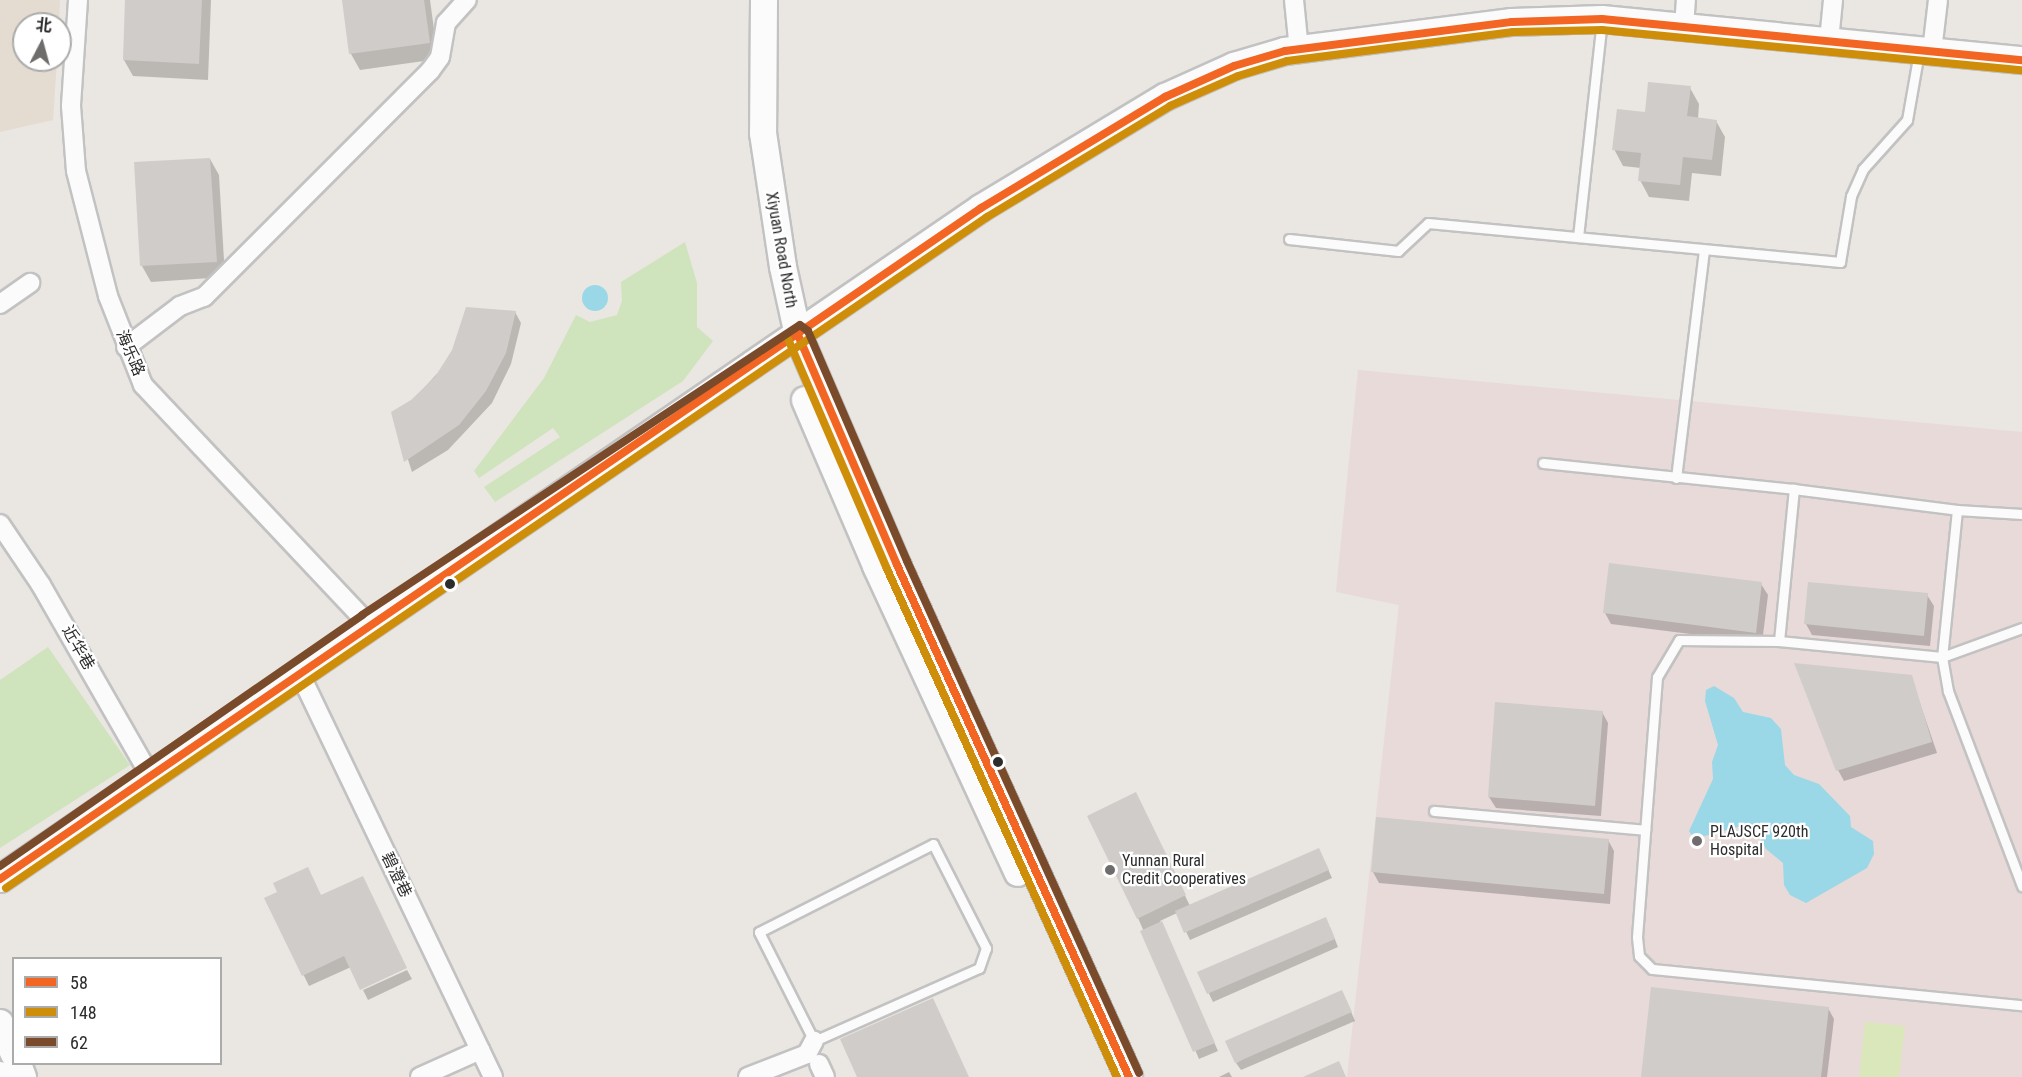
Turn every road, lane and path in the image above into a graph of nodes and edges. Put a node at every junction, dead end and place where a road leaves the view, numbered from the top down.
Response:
1 (78, 0) edge
2 (467, 0) edge
3 (746, 0) edge
4 (764, 0) edge
5 (1294, 0) edge
6 (1686, 0) edge
7 (1833, 0) edge
8 (1938, 0) edge
9 (1602, 19) junction
10 (1684, 27) junction
11 (1829, 41) junction
12 (1299, 50) junction
13 (1925, 51) junction
14 (2022, 60) edge
15 (1578, 237) junction
16 (1289, 239) dead end
17 (1704, 250) junction
18 (30, 283) dead end
19 (0, 304) edge
20 (790, 340) junction
21 (126, 347) junction
22 (1543, 464) dead end
23 (1676, 478) junction
24 (1794, 489) junction
25 (1958, 510) junction
26 (2022, 514) edge
27 (0, 524) edge
28 (368, 624) junction
29 (2022, 628) edge
30 (1779, 641) junction
31 (1942, 657) junction
32 (299, 672) junction
33 (150, 776) junction
34 (1434, 811) dead end
35 (1645, 830) junction
36 (0, 879) edge
37 (2022, 886) edge
38 (2022, 1005) edge
39 (0, 1023) edge
40 (814, 1041) junction
41 (12, 1050) edge
42 (480, 1050) junction
43 (420, 1077) edge
44 (493, 1077) edge
45 (748, 1077) edge
46 (1110, 1077) edge
47 (1129, 1077) edge

1 - 21 street, 海乐路
2 - 21 street
3 - 20 street, Xiyuan Road North
4 - 20 street, Xiyuan Road North
5 - 12 street
6 - 10 street
7 - 11 street
8 - 13 street
9 - 10 street
9 - 12 street
9 - 15 lane
10 - 11 street
11 - 13 street
12 - 20 street
13 - 14 street
13 - 17 lane
15 - 16 lane
15 - 17 lane
17 - 23 lane
18 - 19 street
20 - 28 street
20 - 46 street, Xiyuan Road North
20 - 47 street, Xiyuan Road North
21 - 28 street, 海乐路
22 - 23 lane
23 - 24 lane
24 - 25 lane
24 - 30 lane
25 - 26 lane
25 - 31 lane
27 - 33 street, 近华巷
28 - 32 street
29 - 31 lane
30 - 31 lane
30 - 35 lane
31 - 37 lane
32 - 33 street
32 - 42 street, 碧澄巷
33 - 36 street
34 - 35 lane
35 - 38 lane
39 - 41 street
40 - 40 lane
40 - 45 street
42 - 43 street
42 - 44 street, 碧澄巷

